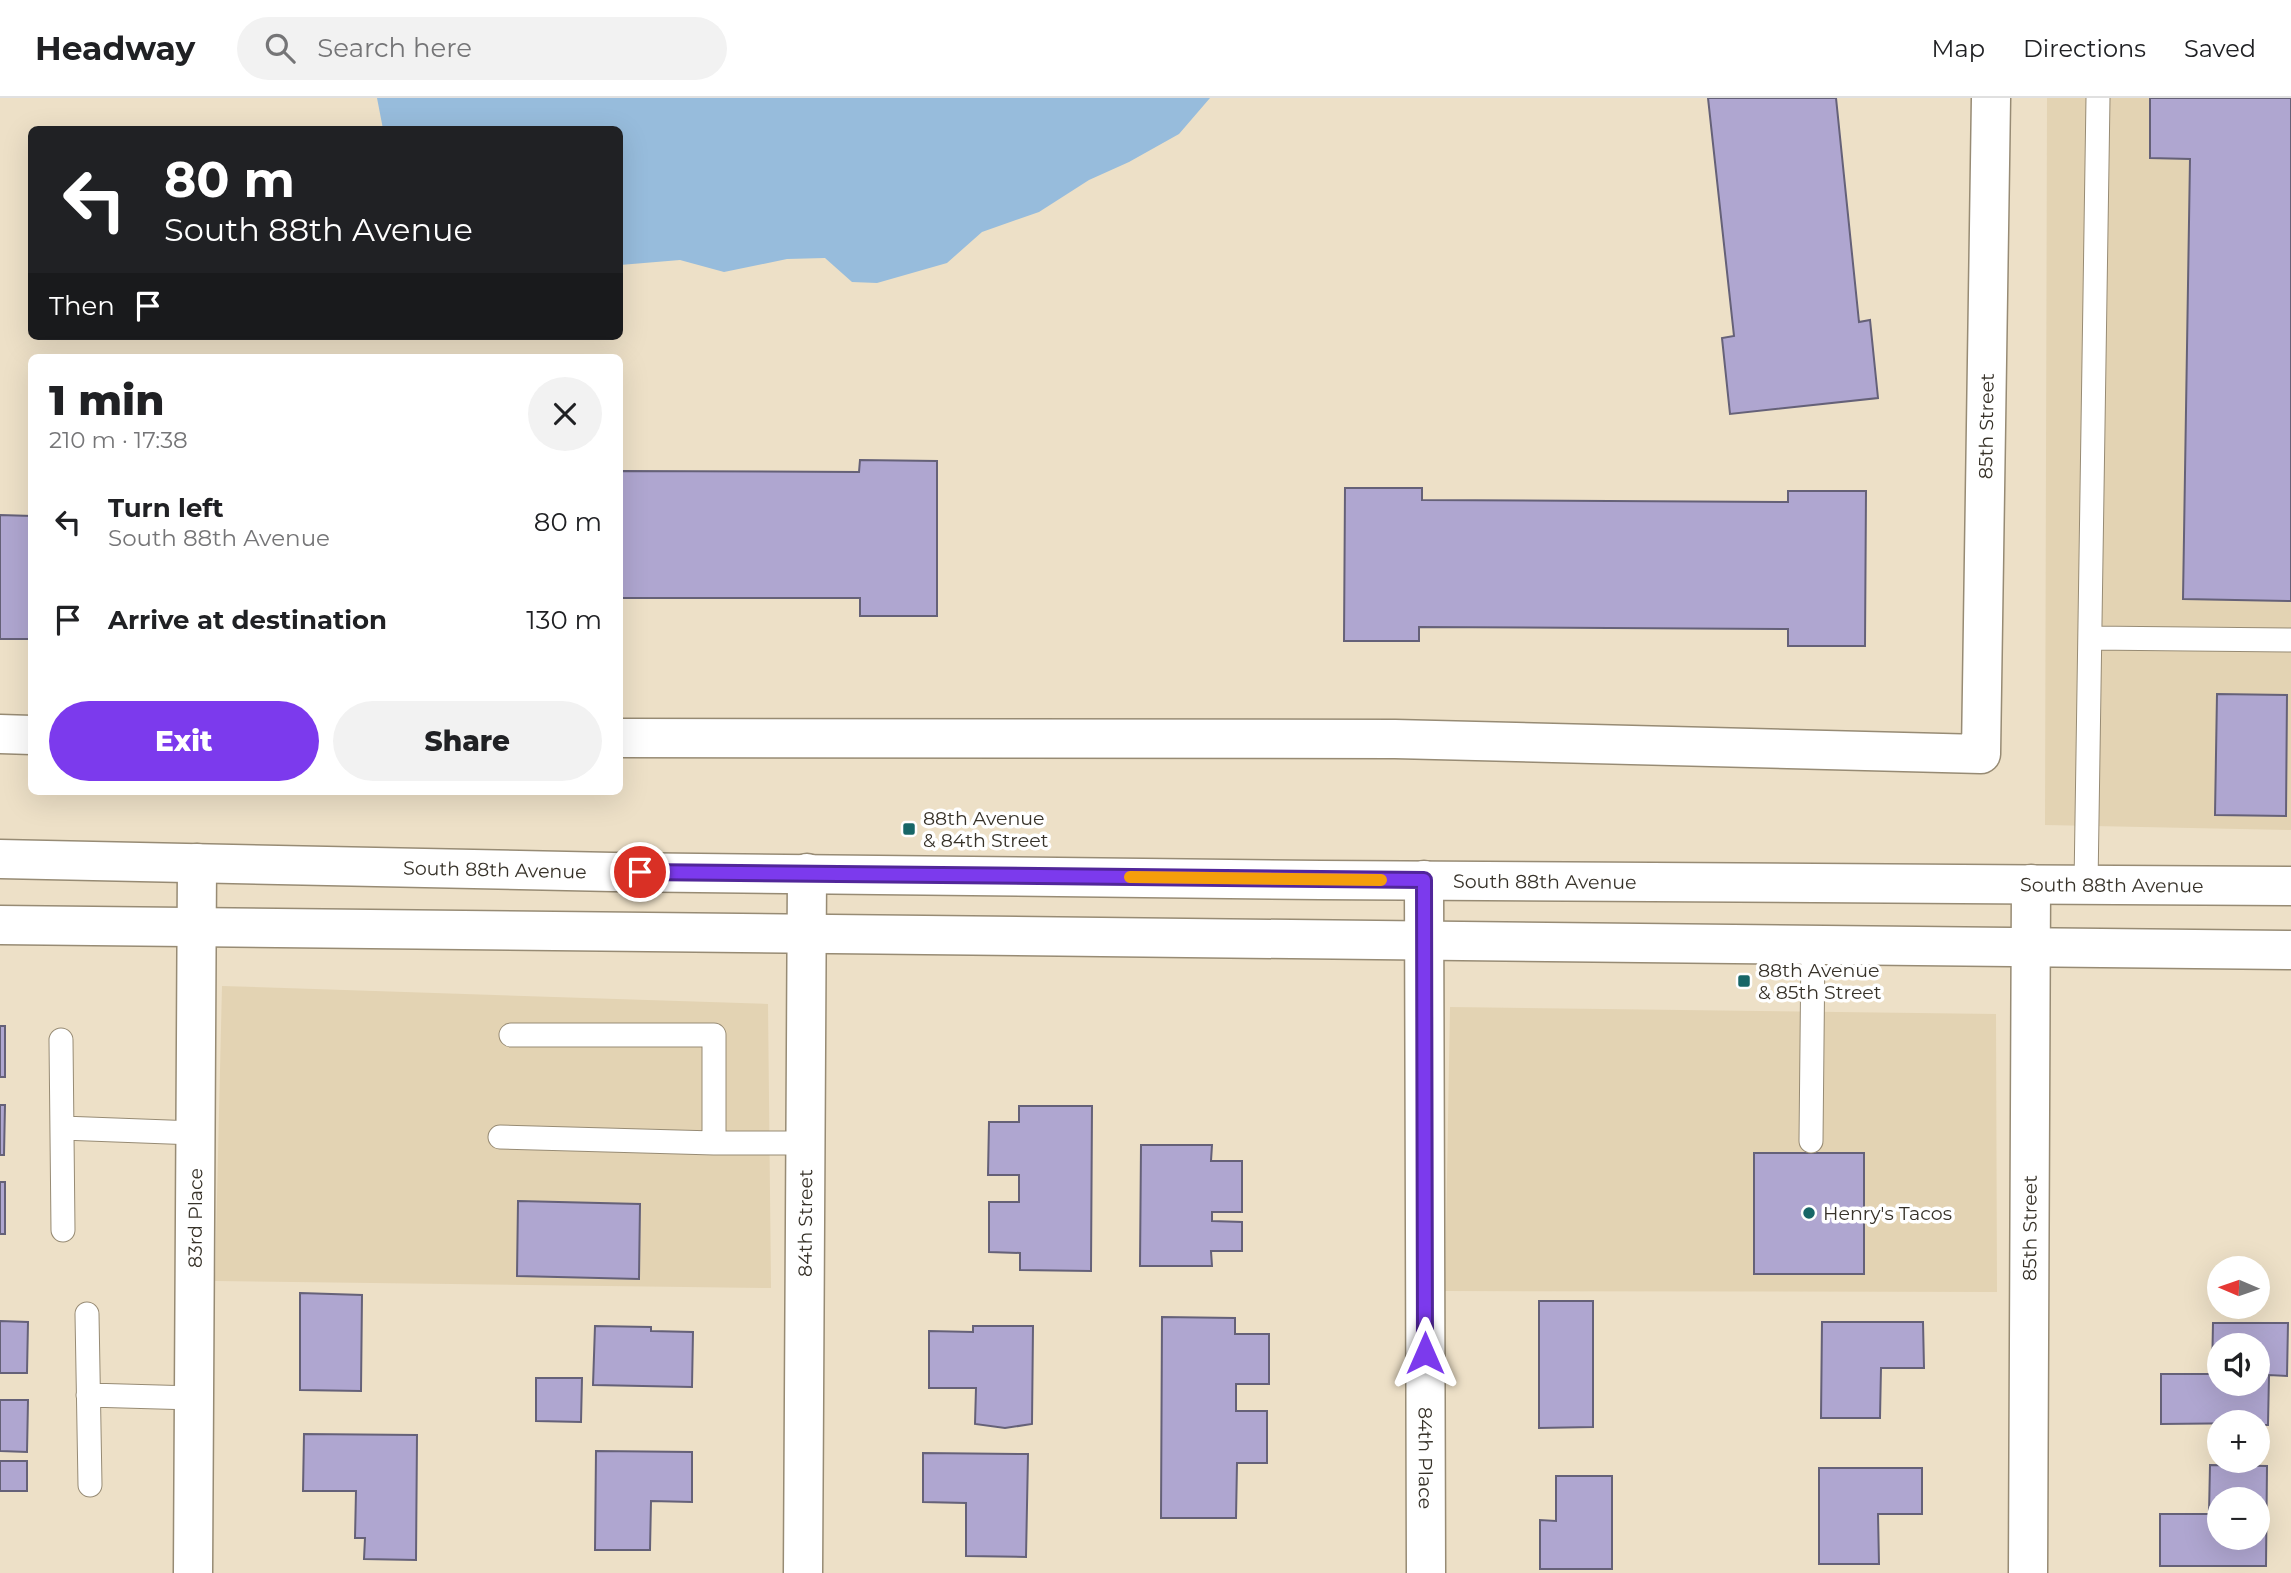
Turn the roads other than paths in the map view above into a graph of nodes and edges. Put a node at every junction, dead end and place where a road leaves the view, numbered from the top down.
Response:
1 (1991, 98) edge
2 (2098, 98) edge
3 (2091, 638) junction
4 (2291, 640) edge
5 (0, 734) edge
6 (28, 734) edge
7 (623, 738) edge
8 (0, 859) edge
9 (197, 863) junction
10 (807, 873) junction
11 (1424, 880) junction
12 (2031, 884) junction
13 (2086, 885) junction
14 (2291, 886) edge
15 (0, 925) edge
16 (196, 928) junction
17 (806, 934) junction
18 (1423, 941) junction
19 (1813, 945) junction
20 (2031, 947) junction
21 (2291, 950) edge
22 (511, 1035) dead end
23 (61, 1040) dead end
24 (62, 1128) junction
25 (195, 1133) junction
26 (500, 1137) dead end
27 (1811, 1141) dead end
28 (714, 1143) junction
29 (805, 1143) junction
30 (63, 1230) dead end
31 (87, 1314) dead end
32 (88, 1395) junction
33 (194, 1398) junction
34 (90, 1485) dead end
35 (193, 1573) edge
36 (803, 1573) edge
37 (1426, 1573) edge
38 (2028, 1573) edge

1 - 7 street, 85th Street
2 - 3 lane
3 - 4 lane
3 - 13 lane
5 - 6 street
8 - 9 street, South 88th Avenue
9 - 10 street, South 88th Avenue
9 - 16 street, 83rd Place
10 - 11 street, South 88th Avenue
10 - 17 street, 84th Street
11 - 12 street, South 88th Avenue
11 - 18 street, 84th Place
12 - 13 street, South 88th Avenue
12 - 20 street, 85th Street
13 - 14 street, South 88th Avenue
15 - 16 street
16 - 17 street
16 - 25 street, 83rd Place
17 - 18 street
17 - 29 street, 84th Street
18 - 19 street
18 - 37 street, 84th Place
19 - 20 street
19 - 27 lane
20 - 21 street
20 - 38 street, 85th Street
22 - 28 lane
23 - 24 lane
24 - 25 lane
24 - 30 lane
25 - 33 street, 83rd Place
26 - 28 lane
28 - 29 lane
29 - 36 street, 84th Street
31 - 32 lane
32 - 33 lane
32 - 34 lane
33 - 35 street, 83rd Place

